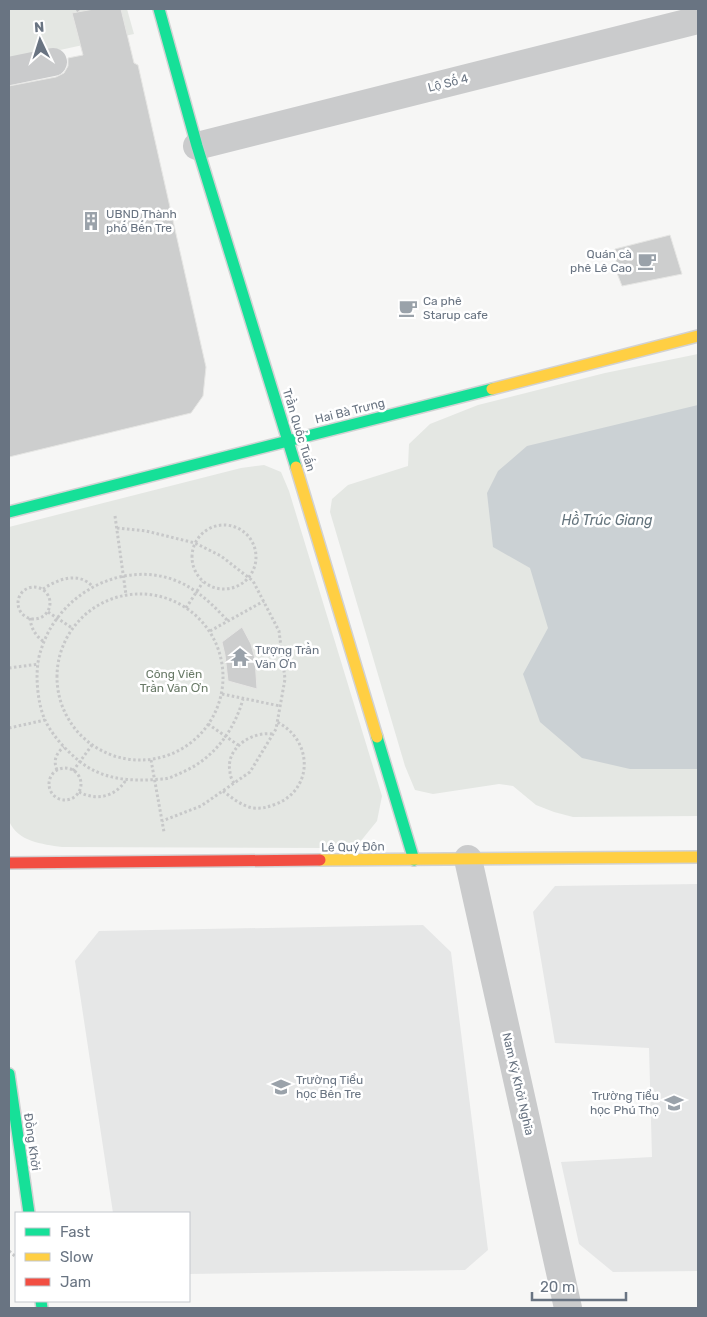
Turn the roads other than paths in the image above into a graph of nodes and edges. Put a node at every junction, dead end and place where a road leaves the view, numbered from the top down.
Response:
1 (159, 9) edge
2 (698, 20) edge
3 (53, 62) dead end
4 (9, 71) edge
5 (197, 146) junction
6 (698, 336) edge
7 (288, 441) junction
8 (9, 512) edge
9 (698, 857) edge
10 (468, 859) junction
11 (414, 860) junction
12 (9, 864) edge
13 (9, 1074) edge
14 (29, 1212) edge
15 (568, 1308) edge

1 - 5 street, Trần Quốc Tuấn
2 - 5 street, Lộ Số 4
3 - 4 street
5 - 7 street, Trần Quốc Tuấn
6 - 7 street, Hai Bà Trưng
7 - 8 street, Hai Bà Trưng
7 - 11 street, Trần Quốc Tuấn
9 - 10 street, Lê Quý Đôn
10 - 11 street, Lê Quý Đôn
10 - 15 street, Nam Kỳ Khởi Nghĩa
11 - 12 street, Lê Quý Đôn
13 - 14 street, Đồng Khởi

